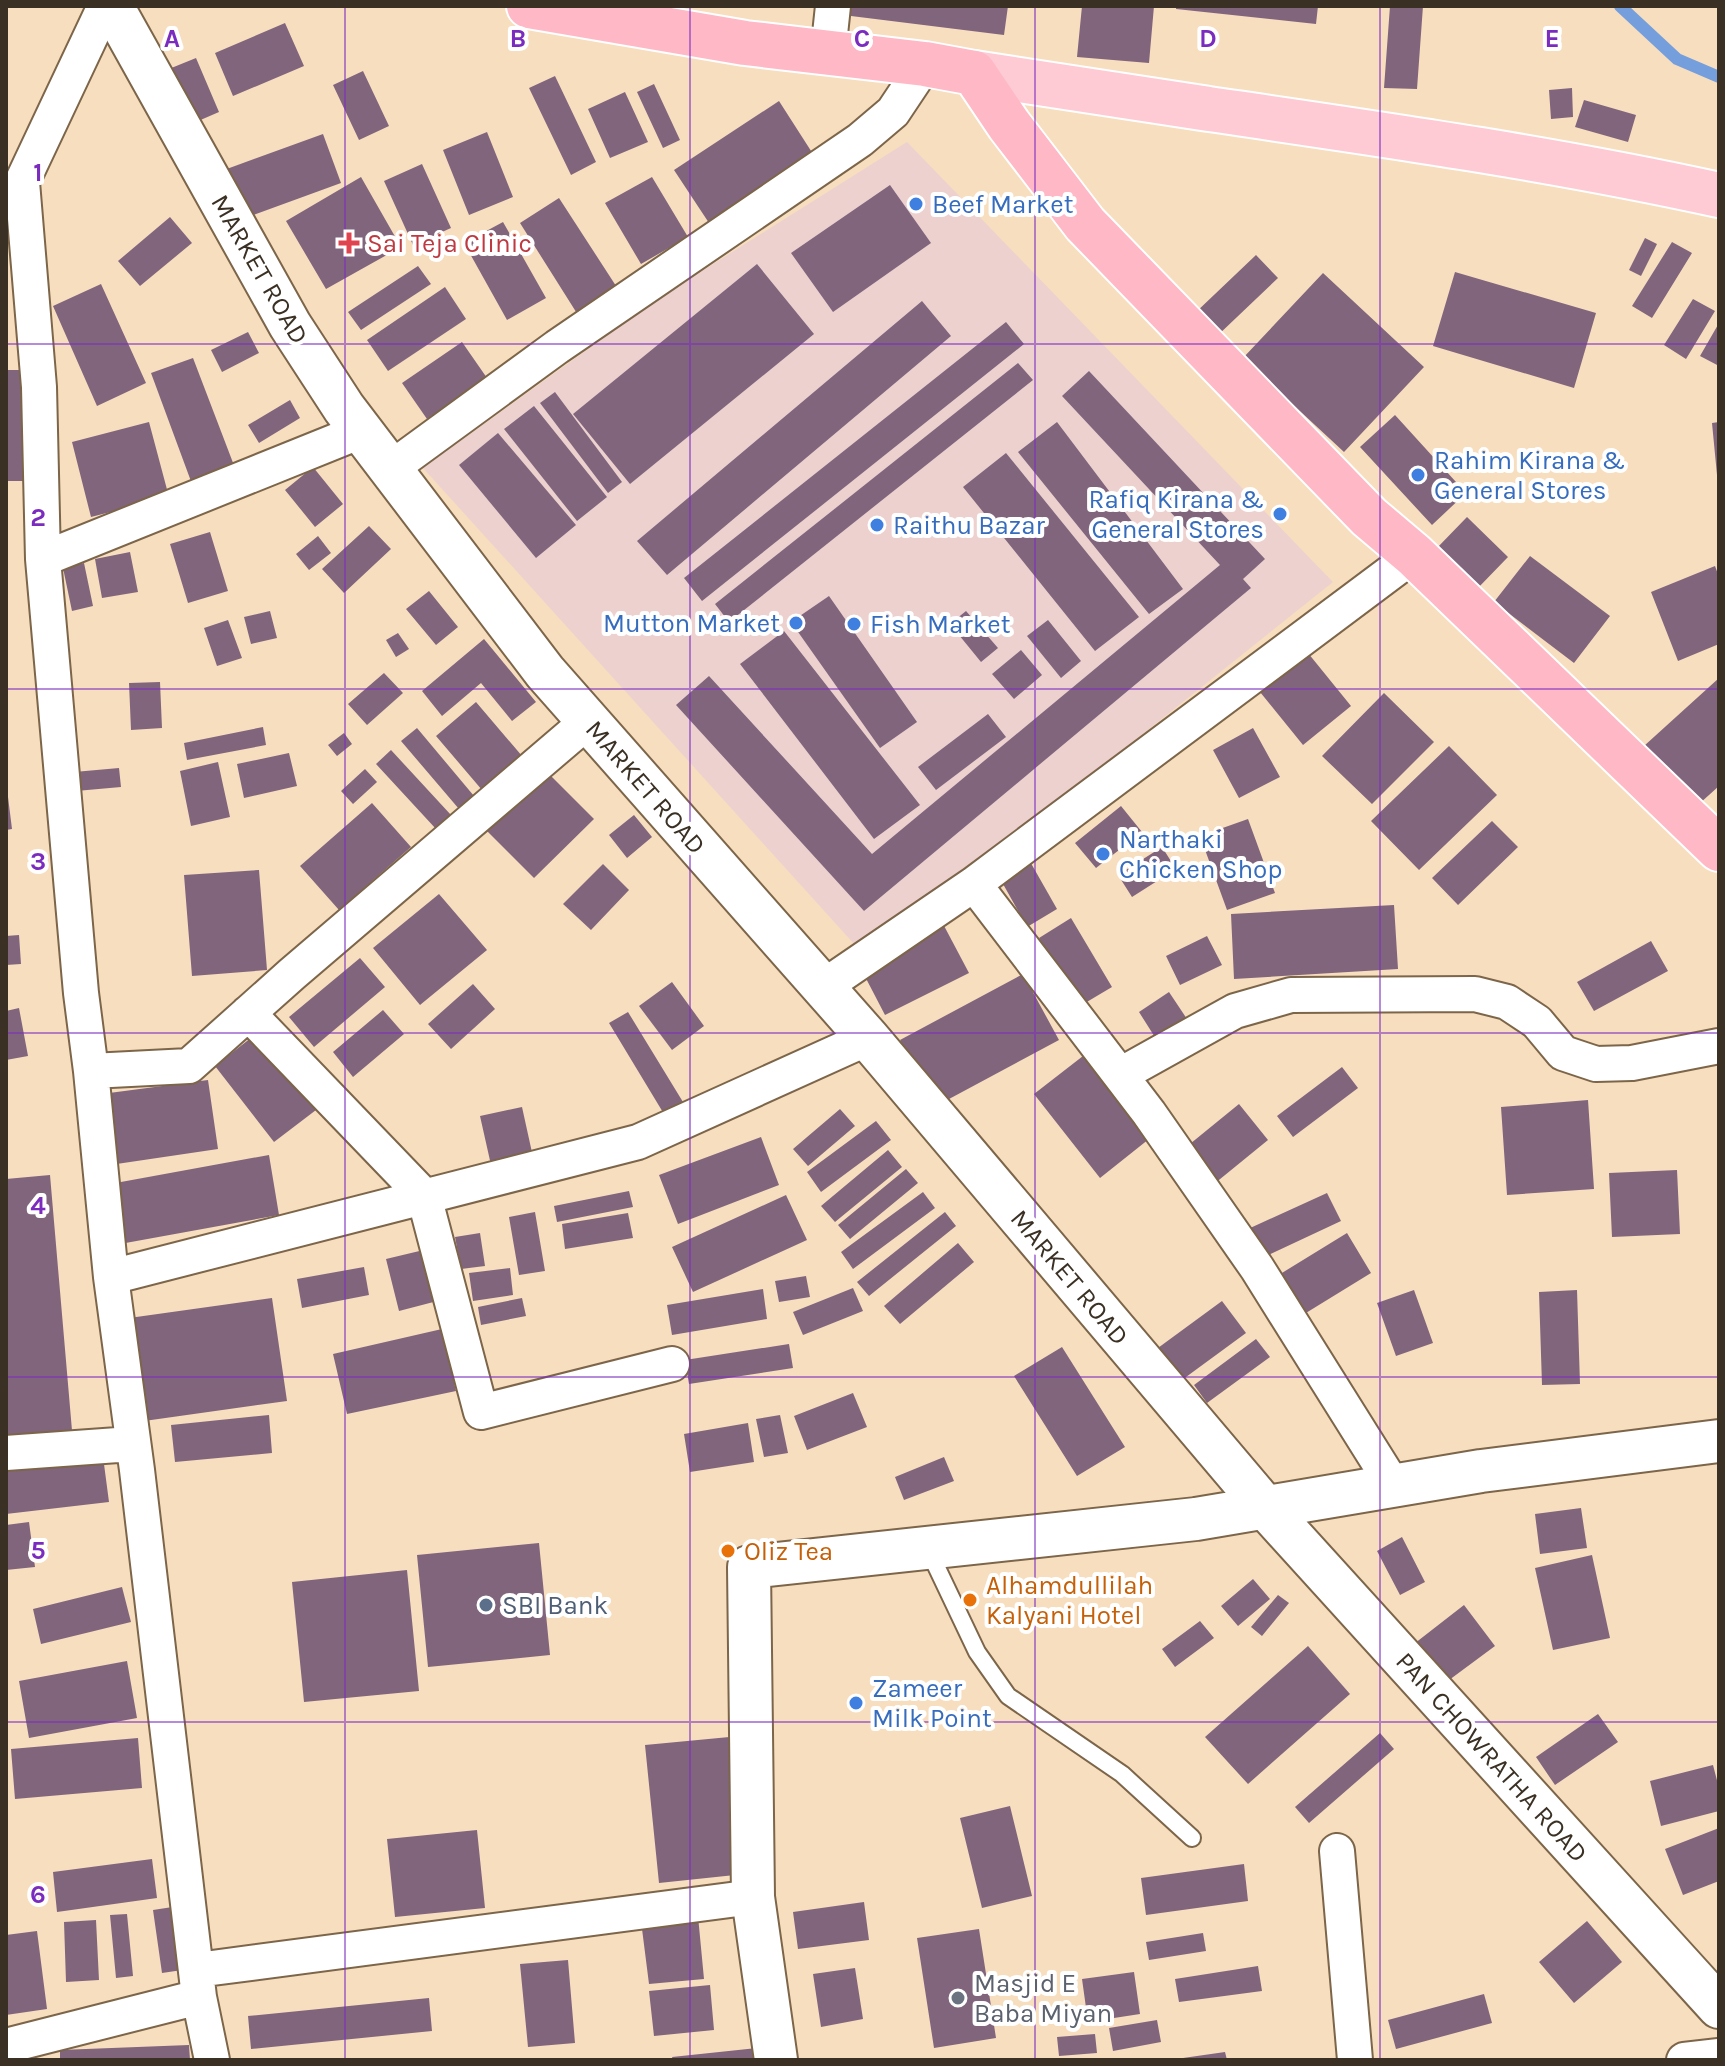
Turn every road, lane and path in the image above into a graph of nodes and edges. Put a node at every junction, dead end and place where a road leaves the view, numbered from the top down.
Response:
1 (105, 6) edge
2 (112, 6) edge
3 (529, 6) edge
4 (833, 6) edge
5 (828, 53) junction
6 (925, 64) junction
7 (974, 73) junction
8 (1719, 195) edge
9 (361, 431) junction
10 (390, 469) junction
11 (1414, 555) junction
12 (43, 559) junction
13 (588, 721) junction
14 (1719, 849) edge
15 (974, 884) junction
16 (823, 987) junction
17 (248, 1013) junction
18 (868, 1038) junction
19 (1719, 1046) edge
20 (91, 1071) junction
21 (1120, 1075) junction
22 (424, 1196) junction
23 (111, 1277) junction
24 (672, 1364) dead end
25 (1719, 1441) edge
26 (132, 1444) junction
27 (6, 1453) edge
28 (1393, 1485) junction
29 (1265, 1507) junction
30 (928, 1547) junction
31 (1192, 1838) dead end
32 (1337, 1851) dead end
33 (753, 1897) junction
34 (198, 1984) junction
35 (1719, 2007) edge
36 (6, 2046) edge
37 (1719, 2056) edge
38 (212, 2060) edge
39 (776, 2060) edge
40 (1355, 2060) edge
41 (1684, 2060) edge

1 - 12 street
2 - 9 street, MARKET ROAD
3 - 5 highway
4 - 5 street
5 - 6 highway
6 - 7 highway
6 - 10 street
7 - 8 main road
7 - 11 highway
9 - 10 street, MARKET ROAD
9 - 12 street
10 - 13 street, MARKET ROAD
11 - 14 highway
11 - 15 street
12 - 20 street
13 - 16 street, MARKET ROAD
13 - 17 street
15 - 16 street
15 - 21 street
16 - 18 street, MARKET ROAD
17 - 20 street
17 - 22 street
18 - 22 street
18 - 29 street, MARKET ROAD
19 - 21 street
20 - 23 street
21 - 28 street
22 - 23 street
22 - 24 street
23 - 26 street
25 - 28 street
26 - 27 street
26 - 34 street
28 - 29 street
29 - 30 street
29 - 35 street, PAN CHOWRATHA ROAD
30 - 31 lane
30 - 33 street
32 - 40 street
33 - 34 street
33 - 39 street
34 - 36 street
34 - 38 street
37 - 41 street

